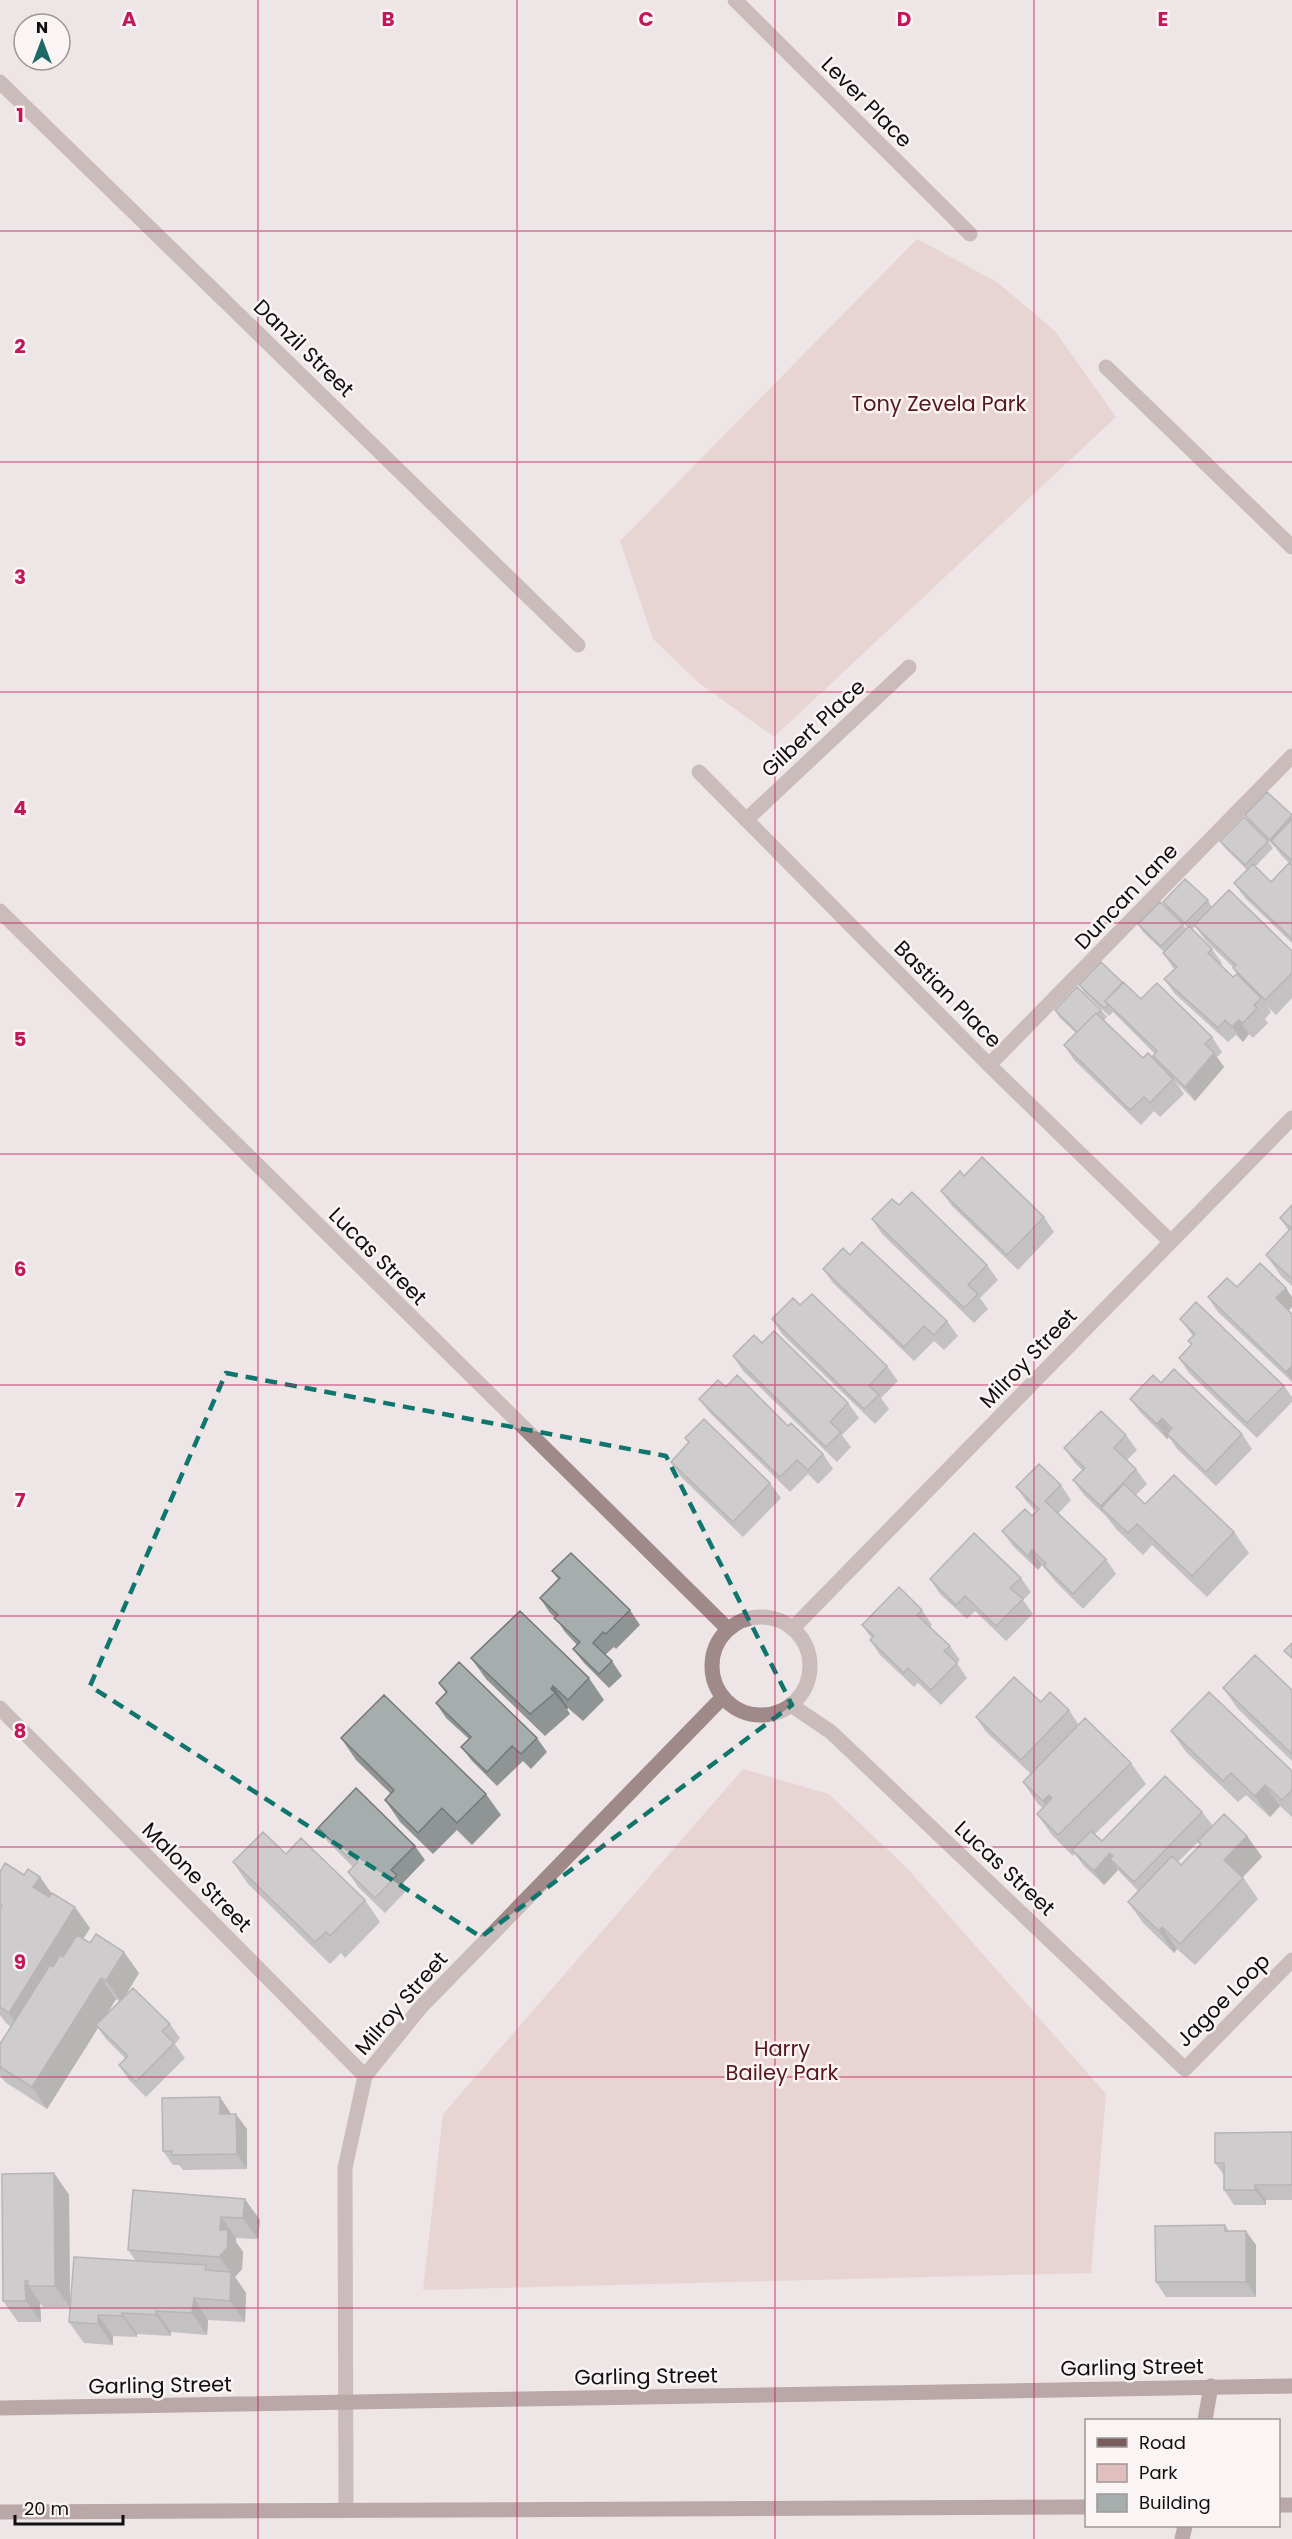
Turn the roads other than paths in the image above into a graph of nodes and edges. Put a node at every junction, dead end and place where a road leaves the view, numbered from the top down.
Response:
1 (735, 0) edge
2 (0, 82) edge
3 (970, 234) dead end
4 (1106, 367) dead end
5 (1292, 547) edge
6 (579, 645) dead end
7 (909, 668) dead end
8 (1292, 756) edge
9 (699, 772) dead end
10 (746, 820) junction
11 (0, 911) edge
12 (989, 1065) junction
13 (1292, 1118) edge
14 (1171, 1242) junction
15 (794, 1628) junction
16 (728, 1629) junction
17 (723, 1697) junction
18 (791, 1705) junction
19 (2, 1714) edge
20 (1292, 1960) edge
21 (1185, 2069) joint
22 (364, 2076) junction
23 (1211, 2386) junction
24 (1292, 2386) edge
25 (345, 2403) junction
26 (0, 2408) edge
27 (1205, 2419) edge
28 (1085, 2507) edge
29 (346, 2510) junction
30 (0, 2512) edge

1 - 3 street, Lever Place
2 - 6 street, Danzil Street
4 - 5 street
7 - 10 street, Gilbert Place
8 - 12 street, Duncan Lane
9 - 10 street, Bastian Place
10 - 12 street, Bastian Place
11 - 16 street, Lucas Street
12 - 14 street, Bastian Place
13 - 14 street, Milroy Street
14 - 15 street, Milroy Street
15 - 16 street
15 - 18 street
16 - 17 street
17 - 18 street
17 - 22 street, Milroy Street
18 - 21 street, Lucas Street
19 - 22 street, Malone Street
20 - 21 street, Jagoe Loop
22 - 25 street, Milroy Street
23 - 24 street, Garling Street
23 - 25 street, Garling Street
23 - 27 street
25 - 26 street, Garling Street
25 - 29 street, Milroy Street
28 - 29 street
29 - 30 street

